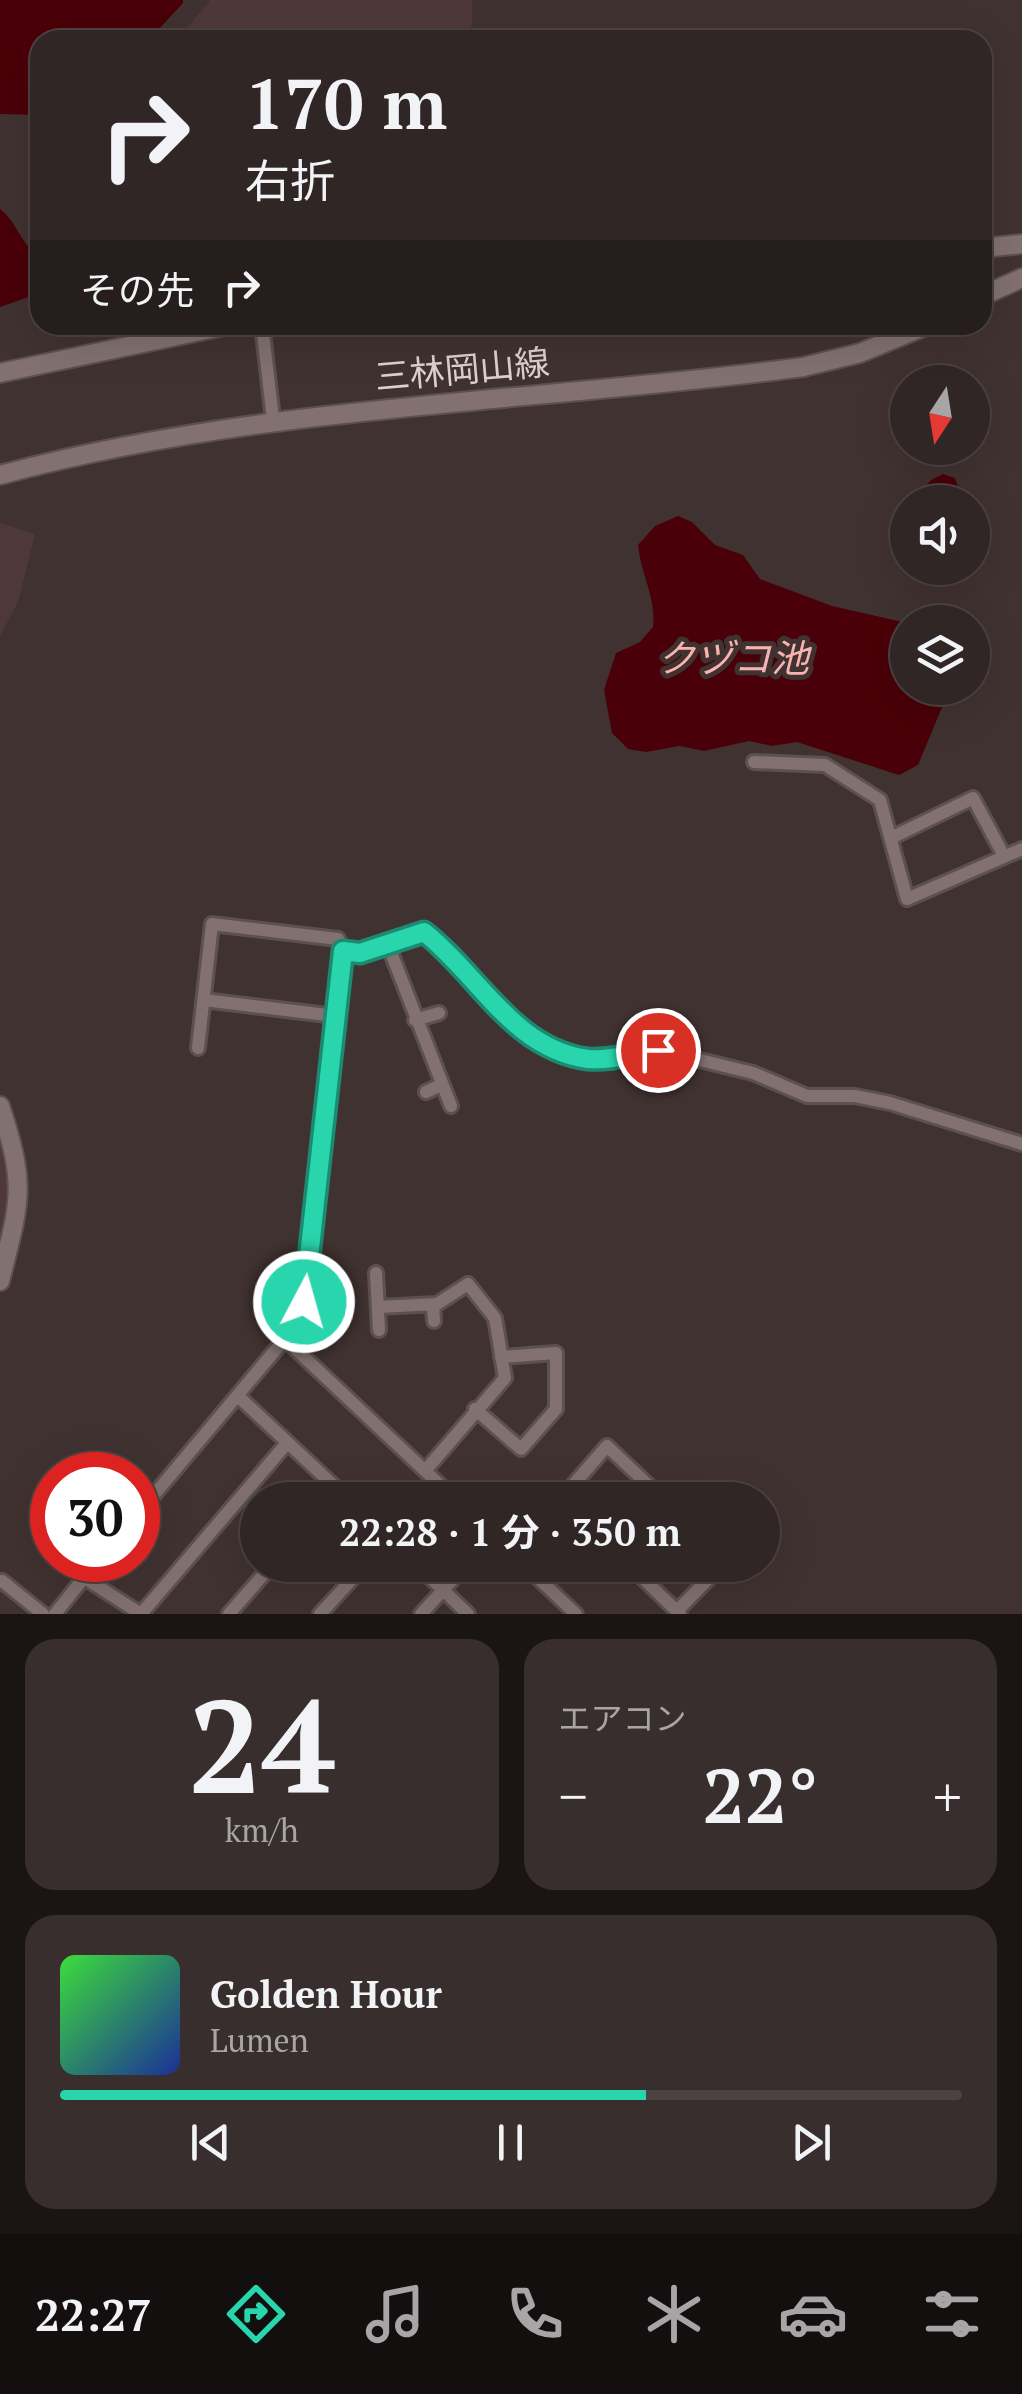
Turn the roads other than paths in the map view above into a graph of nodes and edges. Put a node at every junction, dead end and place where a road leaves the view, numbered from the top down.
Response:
1 (1022, 244) edge
2 (992, 247) edge
3 (1022, 278) edge
4 (992, 292) edge
5 (180, 335) edge
6 (263, 335) edge
7 (904, 335) edge
8 (0, 373) edge
9 (273, 419) junction
10 (0, 475) edge
11 (754, 762) dead end
12 (893, 837) junction
13 (1022, 850) edge
14 (1004, 856) junction
15 (388, 945) junction
16 (343, 951) junction
17 (204, 1000) junction
18 (438, 1013) dead end
19 (335, 1016) junction
20 (416, 1020) junction
21 (198, 1048) dead end
22 (441, 1085) junction
23 (426, 1092) dead end
24 (0, 1106) edge
25 (451, 1106) dead end
26 (1022, 1144) edge
27 (376, 1272) dead end
28 (0, 1281) edge
29 (433, 1305) junction
30 (378, 1307) junction
31 (434, 1321) dead end
32 (379, 1330) dead end
33 (287, 1341) junction
34 (502, 1357) junction
35 (240, 1397) junction
36 (475, 1409) junction
37 (287, 1442) junction
38 (425, 1470) junction
39 (325, 1482) edge
40 (437, 1482) edge
41 (576, 1482) edge
42 (645, 1482) edge
43 (160, 1489) edge
44 (2, 1581) edge
45 (78, 1582) edge
46 (90, 1582) edge
47 (257, 1582) edge
48 (349, 1582) edge
49 (435, 1582) edge
50 (451, 1582) edge
51 (542, 1582) edge
52 (647, 1582) edge
53 (707, 1582) edge
54 (444, 1590) junction
55 (679, 1613) edge
56 (43, 1614) edge
57 (54, 1614) edge
58 (141, 1614) edge
59 (228, 1614) edge
60 (320, 1614) edge
61 (421, 1614) edge
62 (468, 1614) edge
63 (576, 1614) edge

1 - 2 main road
3 - 4 main road
5 - 8 main road
6 - 9 street
7 - 9 main road, 三林岡山線
9 - 10 main road, 三林岡山線
11 - 12 street
12 - 14 street
12 - 14 street
13 - 14 street
15 - 16 street
15 - 20 street
15 - 26 street
16 - 17 street
16 - 19 street
17 - 19 street
17 - 21 street
18 - 20 street
19 - 33 street
20 - 22 street
22 - 23 street
22 - 25 street
24 - 28 main road
27 - 30 street
29 - 30 street
29 - 31 street
29 - 34 street
30 - 32 street
33 - 35 street
33 - 38 street
34 - 36 street
34 - 36 street
35 - 37 street
35 - 43 street
36 - 38 street
37 - 39 street
37 - 58 street
38 - 40 street
41 - 42 street
44 - 56 street
45 - 57 street
46 - 58 street
47 - 59 street
48 - 60 street
49 - 54 street
50 - 54 street
51 - 63 street
52 - 55 street
53 - 55 street
54 - 61 street
54 - 62 street

